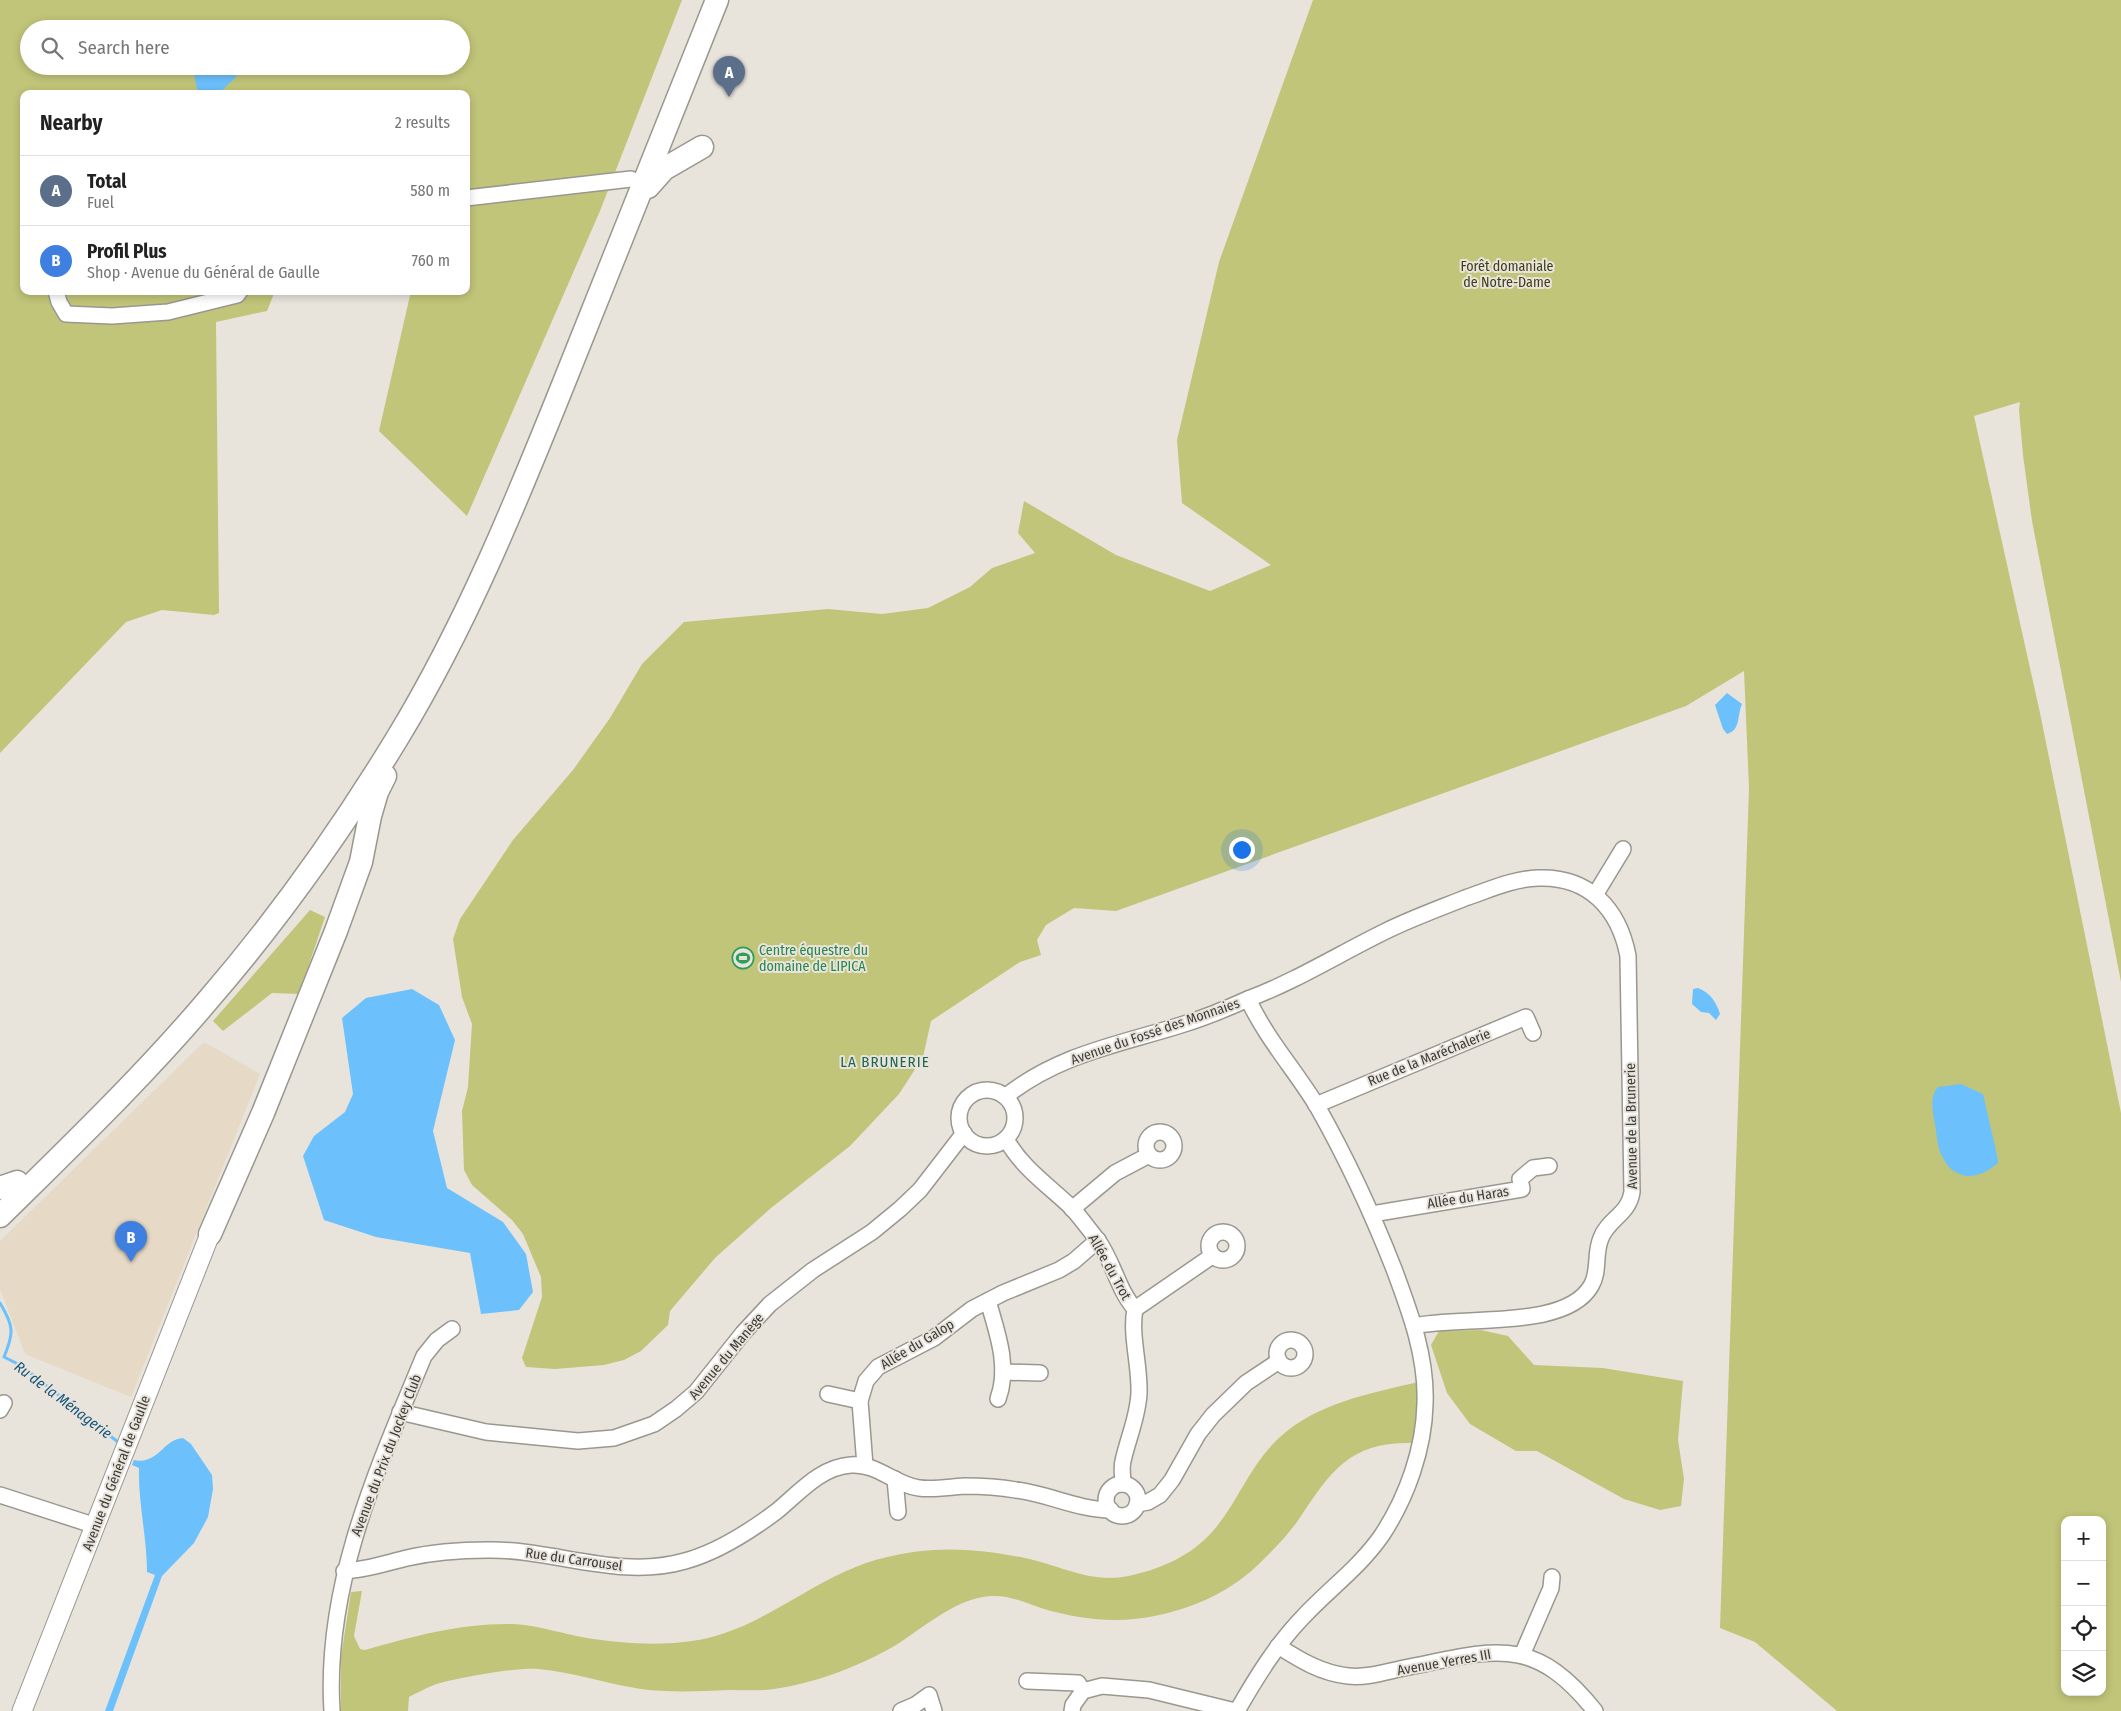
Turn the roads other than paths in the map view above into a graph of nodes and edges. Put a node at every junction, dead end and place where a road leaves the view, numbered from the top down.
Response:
1 (700, 0) edge
2 (716, 0) edge
3 (702, 147) dead end
4 (635, 189) junction
5 (470, 198) edge
6 (57, 295) edge
7 (237, 295) edge
8 (398, 737) junction
9 (1623, 850) dead end
10 (1595, 895) junction
11 (1248, 1000) junction
12 (1533, 1033) dead end
13 (1006, 1096) junction
14 (1316, 1104) junction
15 (964, 1133) junction
16 (1006, 1139) junction
17 (1149, 1155) dead end
18 (1549, 1166) dead end
19 (8, 1185) edge
20 (0, 1199) edge
21 (1072, 1209) junction
22 (1372, 1214) junction
23 (0, 1216) edge
24 (210, 1234) joint
25 (1098, 1240) junction
26 (1212, 1256) dead end
27 (988, 1301) junction
28 (1134, 1309) junction
29 (1414, 1326) junction
30 (452, 1329) dead end
31 (1279, 1361) dead end
32 (1003, 1372) junction
33 (1040, 1372) dead end
34 (828, 1394) dead end
35 (998, 1399) dead end
36 (860, 1401) junction
37 (400, 1412) junction
38 (865, 1466) junction
39 (895, 1478) junction
40 (1123, 1484) junction
41 (0, 1495) edge
42 (1137, 1504) junction
43 (1111, 1510) junction
44 (898, 1512) dead end
45 (96, 1526) junction
46 (344, 1571) junction
47 (1552, 1577) dead end
48 (1278, 1646) junction
49 (1522, 1655) junction
50 (1027, 1681) dead end
51 (1083, 1690) junction
52 (22, 1711) edge
53 (332, 1711) edge
54 (901, 1711) edge
55 (934, 1711) edge
56 (1072, 1711) edge
57 (1236, 1711) edge
58 (1595, 1711) edge

1 - 4 highway
2 - 4 highway
3 - 4 highway
4 - 5 street
4 - 8 highway
4 - 19 highway
6 - 7 street
8 - 23 highway
8 - 24 highway
9 - 10 street
10 - 11 street, Avenue de la Brunerie
10 - 29 street, Avenue de la Brunerie
11 - 13 street, Avenue du Fossé des Monnaies
11 - 14 street, Avenue du Fossé des Monnaies
12 - 14 street, Rue de la Maréchalerie
13 - 15 street
13 - 16 street
14 - 22 street, Avenue du Fossé des Monnaies
15 - 16 street
15 - 37 street, Avenue du Manège
16 - 21 street, Allée du Trot
17 - 21 street
18 - 22 street, Allée du Haras
19 - 20 highway
21 - 25 street, Allée du Trot
22 - 29 street, Avenue du Fossé des Monnaies
24 - 45 main road, Avenue du Général de Gaulle
25 - 27 street, Allée du Galop
25 - 28 street, Allée du Trot
26 - 28 street
27 - 32 street
27 - 36 street, Allée du Galop
28 - 40 street, Allée du Trot
29 - 48 street, Avenue du Fossé des Monnaies
30 - 37 street, Avenue du Prix du Jockey Club
31 - 42 street
32 - 33 street
32 - 35 street
34 - 36 street
36 - 38 street, Allée du Galop
37 - 46 street, Avenue du Prix du Jockey Club
38 - 39 street, Rue du Carrousel
38 - 46 street, Rue du Carrousel
39 - 43 street, Rue du Carrousel
39 - 44 street
40 - 42 street
40 - 43 street
41 - 45 street
42 - 43 street
45 - 52 main road, Avenue du Général de Gaulle
46 - 53 street, Avenue du Prix du Jockey Club
47 - 49 street
48 - 49 street, Avenue Yerres III
48 - 57 street, Avenue du Fossé des Monnaies
49 - 58 street, Avenue Yerres III
50 - 51 street
51 - 56 street
51 - 57 street
54 - 55 street

